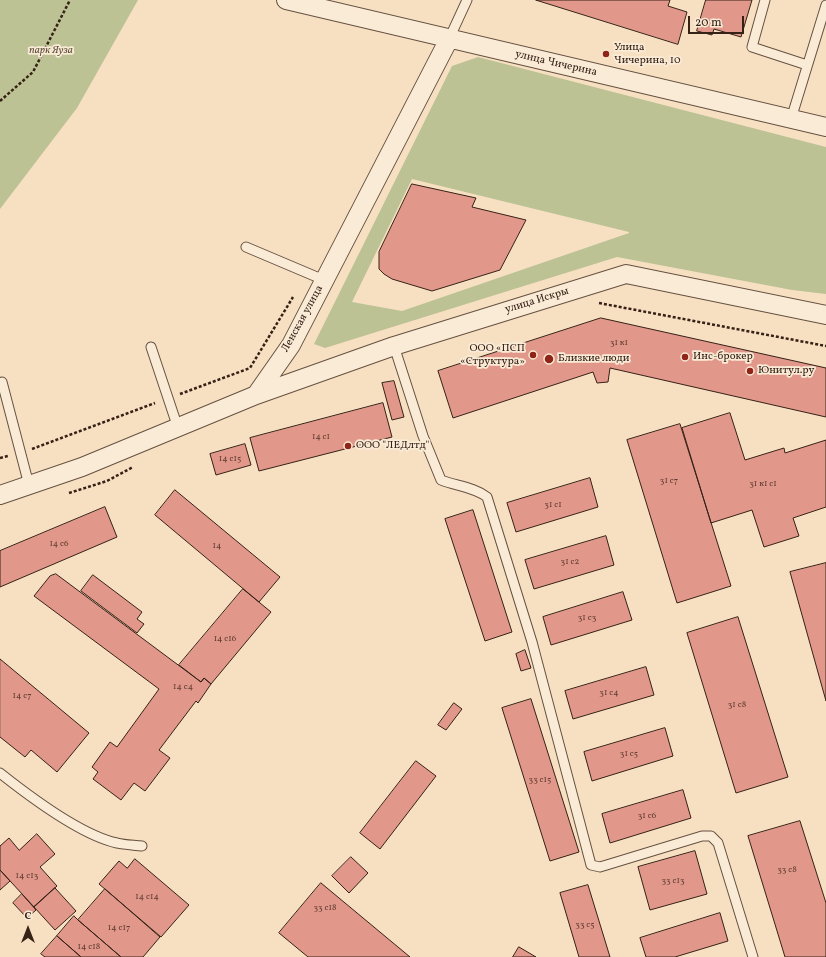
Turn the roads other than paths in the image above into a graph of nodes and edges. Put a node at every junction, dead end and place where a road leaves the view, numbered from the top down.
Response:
1 (286, 0) edge
2 (466, 0) edge
3 (765, 0) edge
4 (826, 5) edge
5 (449, 39) junction
6 (808, 65) junction
7 (791, 119) junction
8 (826, 127) edge
9 (246, 248) dead end
10 (316, 276) junction
11 (826, 315) edge
12 (394, 346) junction
13 (151, 347) dead end
14 (2, 382) dead end
15 (256, 395) junction
16 (178, 428) junction
17 (29, 485) junction
18 (0, 495) edge
19 (0, 773) edge
20 (142, 846) dead end
21 (753, 957) edge

1 - 5 street, улица Чичерина
2 - 5 lane
3 - 6 lane
4 - 6 lane
5 - 7 street, улица Чичерина
5 - 10 street, Ленская улица
6 - 7 lane
7 - 8 street, улица Чичерина
9 - 10 lane
10 - 15 street, Ленская улица
11 - 12 street, улица Искры
12 - 15 street, улица Искры
12 - 21 lane
13 - 16 lane
14 - 17 lane
15 - 16 street
16 - 17 street
17 - 18 street
19 - 20 lane

